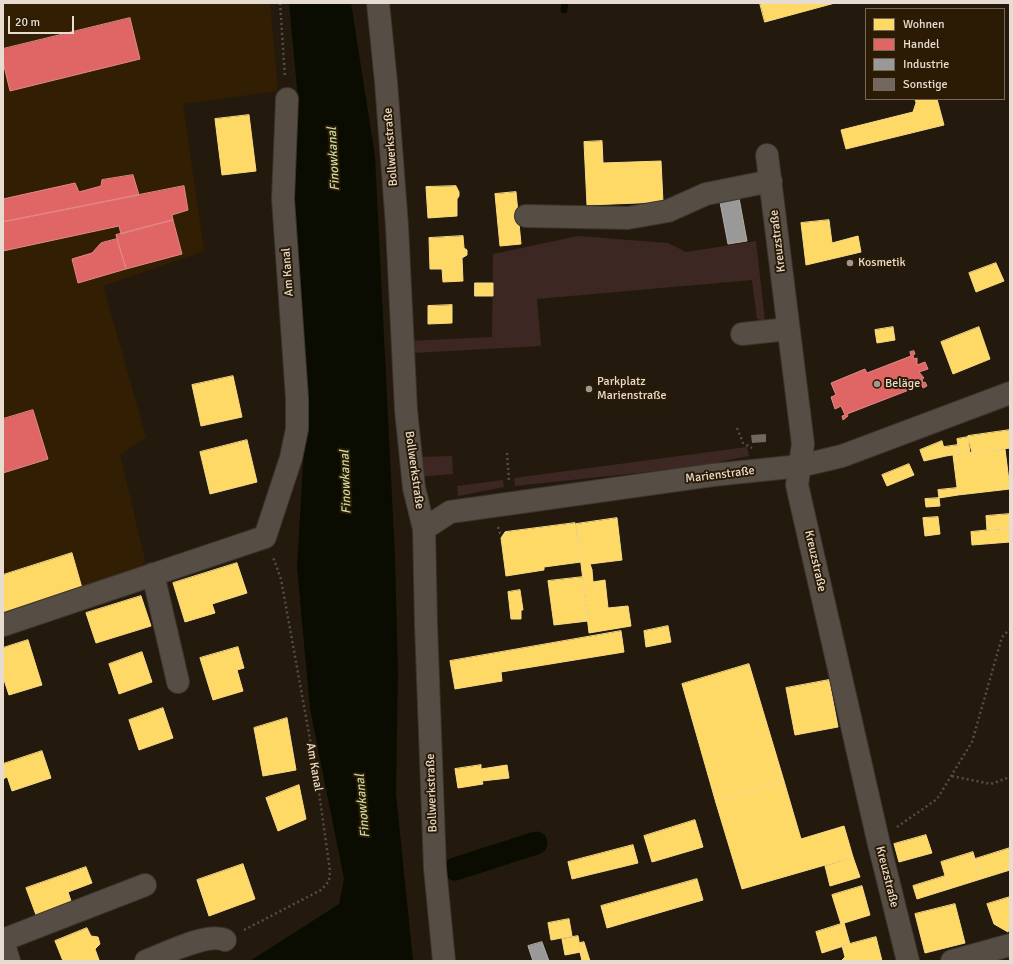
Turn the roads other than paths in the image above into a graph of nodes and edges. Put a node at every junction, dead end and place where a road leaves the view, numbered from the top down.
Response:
1 (378, 3) edge
2 (287, 99) road end
3 (767, 155) dead end
4 (771, 181) junction
5 (526, 216) dead end
6 (788, 329) junction
7 (742, 334) dead end
8 (1010, 393) edge
9 (800, 466) junction
10 (424, 529) junction
11 (153, 574) junction
12 (3, 626) edge
13 (178, 682) dead end
14 (145, 885) dead end
15 (225, 940) road end
16 (3, 941) edge
17 (1010, 945) edge
18 (9, 961) edge
19 (146, 961) edge
20 (444, 961) edge
21 (908, 961) edge
22 (952, 961) edge

1 - 10 street, Bollwerkstraße
2 - 11 street, Am Kanal
3 - 4 street, Kreuzstraße
4 - 5 street
4 - 6 street, Kreuzstraße
6 - 7 street
6 - 9 street, Kreuzstraße
8 - 9 street, Marienstraße
9 - 10 street, Marienstraße
9 - 21 street, Kreuzstraße
10 - 20 street, Bollwerkstraße
11 - 12 street
11 - 13 street
14 - 16 street
15 - 19 street
16 - 18 street
17 - 22 street

